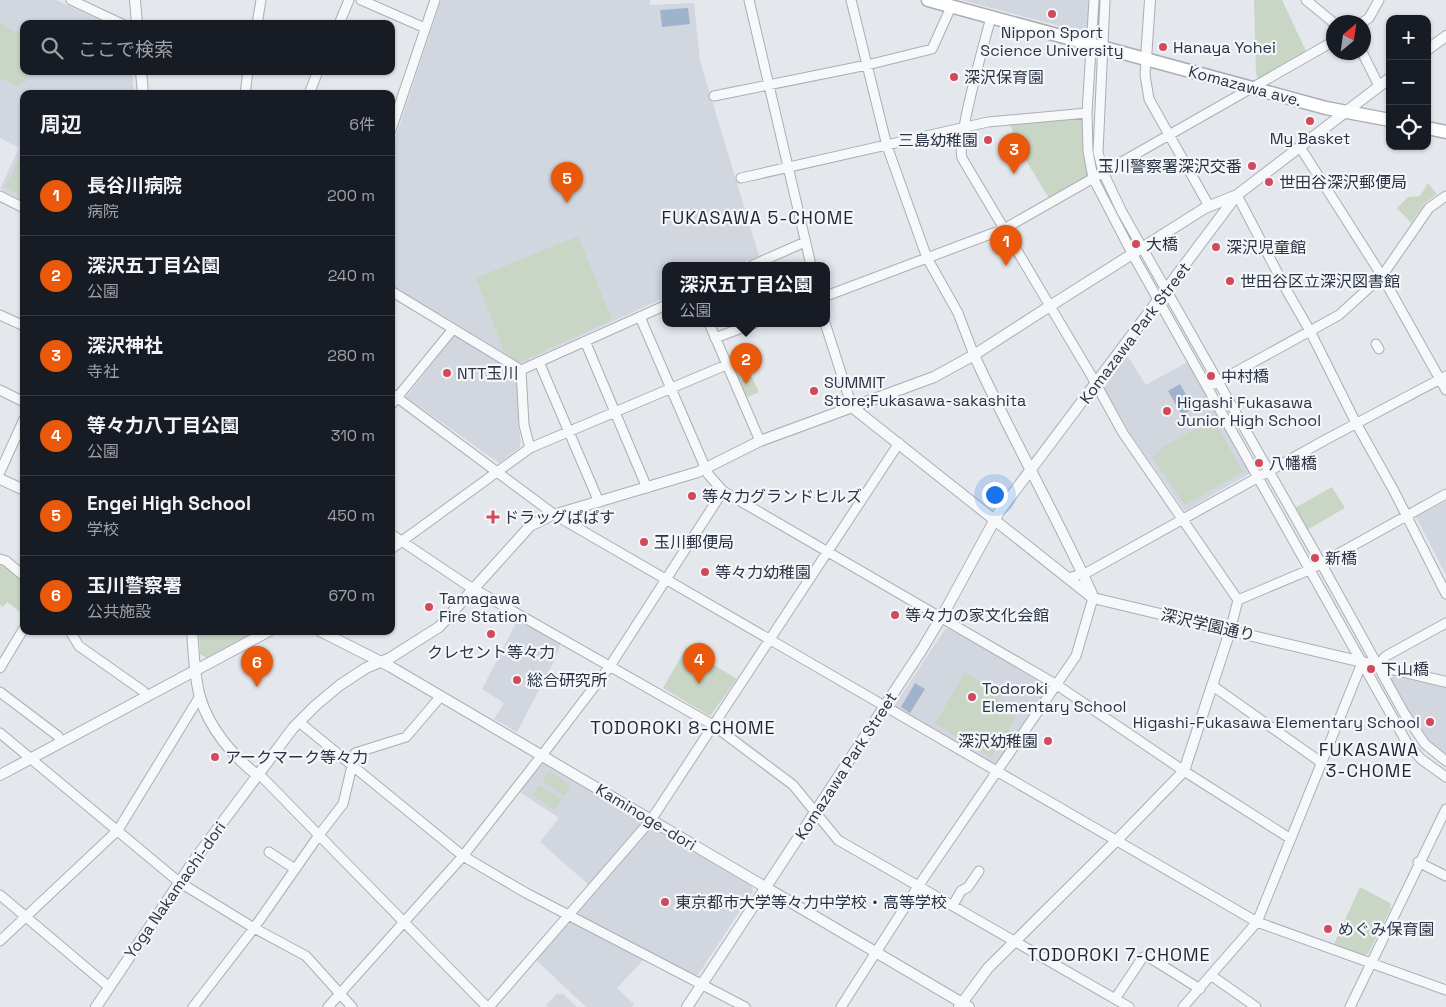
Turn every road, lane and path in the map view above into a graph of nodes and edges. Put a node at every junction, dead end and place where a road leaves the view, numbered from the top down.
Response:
1 (71, 0) edge
2 (135, 0) edge
3 (261, 0) edge
4 (349, 0) edge
5 (361, 0) edge
6 (435, 0) edge
7 (749, 0) edge
8 (851, 0) edge
9 (928, 0) edge
10 (1094, 0) edge
11 (1105, 0) edge
12 (1150, 0) edge
13 (1306, 0) edge
14 (1379, 0) edge
15 (951, 7) junction
16 (1371, 15) edge
17 (1326, 16) edge
18 (991, 17) junction
19 (114, 20) edge
20 (137, 20) edge
21 (258, 20) edge
22 (340, 20) edge
23 (425, 28) junction
24 (1446, 36) edge
25 (1098, 46) junction
26 (1326, 46) edge
27 (1431, 47) edge
28 (1146, 59) junction
29 (1366, 60) edge
30 (867, 65) junction
31 (141, 75) edge
32 (247, 75) edge
33 (316, 75) edge
34 (1386, 81) edge
35 (769, 84) junction
36 (1379, 86) junction
37 (1252, 88) junction
38 (143, 90) edge
39 (246, 90) edge
40 (311, 90) edge
41 (714, 96) dead end
42 (1344, 112) junction
43 (1087, 113) junction
44 (395, 118) edge
45 (1386, 119) edge
46 (964, 128) junction
47 (1431, 129) edge
48 (1446, 132) edge
49 (1168, 135) junction
50 (887, 146) junction
51 (1300, 147) junction
52 (788, 168) junction
53 (1103, 172) junction
54 (742, 178) dead end
55 (1093, 178) junction
56 (1237, 195) junction
57 (0, 196) edge
58 (1445, 198) edge
59 (20, 206) edge
60 (1210, 206) junction
61 (1004, 230) junction
62 (805, 242) junction
63 (1143, 248) junction
64 (1133, 254) junction
65 (927, 258) junction
66 (760, 262) edge
67 (810, 262) edge
68 (1382, 276) junction
69 (1167, 290) junction
70 (395, 293) edge
71 (830, 294) edge
72 (1159, 300) junction
73 (1050, 306) junction
74 (662, 307) edge
75 (0, 315) edge
76 (640, 317) junction
77 (20, 324) edge
78 (711, 327) edge
79 (744, 327) edge
80 (826, 327) edge
81 (453, 329) junction
82 (1310, 331) junction
83 (715, 338) junction
84 (585, 341) junction
85 (974, 355) junction
86 (539, 362) junction
87 (726, 365) junction
88 (521, 370) junction
89 (1443, 377) edge
90 (1218, 381) junction
91 (1095, 384) junction
92 (1208, 387) junction
93 (670, 388) junction
94 (0, 390) edge
95 (1446, 390) edge
96 (395, 396) edge
97 (395, 399) edge
98 (20, 400) edge
99 (852, 406) junction
100 (615, 411) junction
101 (1356, 424) junction
102 (20, 428) edge
103 (569, 432) junction
104 (760, 441) junction
105 (899, 443) junction
106 (530, 448) junction
107 (706, 469) junction
108 (1031, 470) junction
109 (1269, 471) junction
110 (0, 472) edge
111 (498, 472) junction
112 (1259, 478) junction
113 (0, 479) edge
114 (20, 488) edge
115 (647, 488) junction
116 (723, 491) junction
117 (1446, 494) edge
118 (599, 502) junction
119 (555, 515) junction
120 (1407, 516) junction
121 (994, 519) junction
122 (1183, 520) junction
123 (395, 537) edge
124 (402, 541) junction
125 (395, 546) edge
126 (828, 551) junction
127 (0, 559) edge
128 (1322, 563) junction
129 (1309, 570) junction
130 (20, 573) edge
131 (1083, 574) junction
132 (1069, 578) junction
133 (666, 580) junction
134 (473, 588) junction
135 (1446, 594) edge
136 (1094, 598) junction
137 (1238, 600) junction
138 (941, 617) junction
139 (1446, 623) edge
140 (1230, 630) junction
141 (20, 635) edge
142 (72, 635) edge
143 (192, 635) edge
144 (262, 635) edge
145 (328, 635) edge
146 (769, 639) junction
147 (381, 661) junction
148 (1362, 663) junction
149 (610, 666) junction
150 (1378, 666) junction
151 (0, 668) edge
152 (196, 671) junction
153 (1446, 682) edge
154 (1057, 685) junction
155 (1213, 686) junction
156 (0, 692) edge
157 (147, 696) junction
158 (200, 696) junction
159 (441, 696) junction
160 (884, 707) junction
161 (299, 722) junction
162 (713, 725) junction
163 (0, 733) edge
164 (61, 742) junction
165 (542, 755) junction
166 (31, 758) junction
167 (1446, 761) edge
168 (1322, 763) junction
169 (352, 766) junction
170 (1184, 771) junction
171 (997, 772) junction
172 (0, 775) edge
173 (257, 775) junction
174 (1446, 777) edge
175 (1446, 809) edge
176 (815, 813) junction
177 (651, 820) junction
178 (1442, 829) edge
179 (118, 830) junction
180 (319, 835) junction
181 (1291, 839) junction
182 (1116, 841) junction
183 (270, 852) dead end
184 (463, 856) junction
185 (1419, 862) junction
186 (295, 869) junction
187 (979, 871) dead end
188 (1446, 876) edge
189 (179, 882) junction
190 (919, 885) junction
191 (766, 888) junction
192 (0, 895) edge
193 (953, 905) junction
194 (569, 915) junction
195 (26, 916) junction
196 (404, 922) junction
197 (1257, 922) junction
198 (254, 928) junction
199 (0, 941) edge
200 (1015, 941) junction
201 (876, 953) junction
202 (1371, 964) junction
203 (1212, 976) junction
204 (702, 985) junction
205 (109, 987) junction
206 (1200, 989) junction
207 (1446, 990) edge
208 (340, 993) junction
209 (1115, 999) junction
210 (101, 1006) edge
211 (963, 1006) edge
212 (193, 1007) edge
213 (328, 1007) edge
214 (352, 1007) edge
215 (488, 1007) edge
216 (687, 1007) edge
217 (745, 1007) edge
218 (841, 1007) edge
219 (1129, 1007) edge
220 (1184, 1007) edge
221 (1256, 1007) edge
222 (1350, 1007) edge

1 - 19 street
2 - 20 street
3 - 21 street
4 - 22 street
5 - 23 street
6 - 23 street
7 - 35 street
8 - 30 street
9 - 15 main road, Komazawa ave.
10 - 25 street
11 - 25 street
12 - 28 street
13 - 17 street
14 - 16 street
15 - 18 main road, Komazawa ave.
15 - 30 street
18 - 25 main road, Komazawa ave.
18 - 46 street
23 - 44 street
24 - 27 street
25 - 28 main road, Komazawa ave.
25 - 43 street
25 - 53 street
26 - 37 street
28 - 37 main road, Komazawa ave.
28 - 49 street
29 - 36 street
30 - 35 street
30 - 50 street
31 - 38 street
32 - 39 street
33 - 40 street
34 - 36 street
35 - 41 street
35 - 52 street
36 - 42 street
37 - 42 main road, Komazawa ave.
37 - 49 street
42 - 45 main road, Komazawa ave.
42 - 51 street
43 - 46 street
43 - 55 street
46 - 50 street
46 - 61 street
47 - 48 main road
49 - 53 street
49 - 60 street
50 - 52 street
50 - 65 street
51 - 56 street
51 - 68 street
52 - 54 street
52 - 62 street
53 - 55 street
53 - 63 street
55 - 61 street
55 - 64 street
56 - 60 street, Yoga Nakamachi-dori
56 - 69 street, Komazawa Park Street
56 - 82 street
57 - 59 street
58 - 68 street
60 - 63 street, Yoga Nakamachi-dori
61 - 65 street
61 - 73 street
62 - 66 street
62 - 67 street
63 - 64 street, Yoga Nakamachi-dori
63 - 69 street
64 - 72 street
64 - 73 street, Yoga Nakamachi-dori
65 - 71 street
65 - 85 street
68 - 82 street
68 - 89 street
69 - 72 street, Komazawa Park Street
69 - 90 street
70 - 81 street
72 - 91 street, Komazawa Park Street
72 - 92 street
73 - 85 street, Yoga Nakamachi-dori
73 - 91 street
74 - 76 street
75 - 77 street
76 - 84 street
76 - 93 street
78 - 83 street
79 - 83 street
80 - 99 street
81 - 88 street
81 - 96 street
82 - 90 street
82 - 101 street
83 - 87 street
84 - 86 street
84 - 100 street
85 - 99 street, Yoga Nakamachi-dori
85 - 108 street
86 - 88 street
86 - 103 street
87 - 93 street
87 - 104 street
88 - 106 street
89 - 95 street
89 - 101 street
90 - 92 street
90 - 109 street
91 - 108 street, Komazawa Park Street
91 - 122 street
92 - 112 street
93 - 100 street
93 - 107 street
94 - 98 street
97 - 111 street
99 - 104 street, Yoga Nakamachi-dori
99 - 105 street, 深沢学園通り
100 - 103 street
100 - 115 street
101 - 109 street
101 - 120 street
102 - 110 street
103 - 106 street
103 - 118 street
104 - 107 street, Yoga Nakamachi-dori
105 - 121 street, 深沢学園通り
105 - 126 street
106 - 111 street
107 - 115 street, Yoga Nakamachi-dori
107 - 116 street
108 - 121 street, Komazawa Park Street
108 - 131 street
109 - 112 street
109 - 128 street
111 - 119 street
111 - 124 street
112 - 122 street
112 - 129 street
113 - 114 street
115 - 118 street, Yoga Nakamachi-dori
116 - 126 street
116 - 133 street
117 - 120 street
118 - 119 street, Yoga Nakamachi-dori
119 - 133 street
119 - 134 street, Yoga Nakamachi-dori
120 - 128 street
120 - 135 street
121 - 132 street, 深沢学園通り
121 - 138 street, Komazawa Park Street
122 - 131 street
122 - 137 street
123 - 124 street
124 - 125 street
124 - 134 street
126 - 138 street
126 - 146 street
127 - 130 street
128 - 129 street
128 - 150 street
129 - 137 street
129 - 148 street
131 - 132 street
131 - 136 street
132 - 136 street, 深沢学園通り
133 - 146 street
133 - 149 street
134 - 147 street, Yoga Nakamachi-dori
134 - 149 street
136 - 140 street, 深沢学園通り
136 - 154 street
137 - 140 street
138 - 154 street
138 - 160 street, Komazawa Park Street
139 - 150 street
140 - 148 street, 深沢学園通り
140 - 155 street
141 - 151 street
142 - 157 street
143 - 152 street
144 - 152 street
145 - 147 street, Kaminoge-dori
146 - 160 street
146 - 162 street
147 - 159 street, Kaminoge-dori
147 - 161 street, Yoga Nakamachi-dori
148 - 150 street, 深沢学園通り
148 - 168 street
148 - 174 street
149 - 162 street
149 - 165 street
150 - 153 street, 深沢学園通り
150 - 167 street
152 - 157 street
152 - 158 street
154 - 170 street
154 - 171 street
155 - 168 street
155 - 170 street
156 - 164 street
157 - 164 street
158 - 173 street
158 - 179 street
159 - 165 street, Kaminoge-dori
159 - 169 street
160 - 171 street
160 - 176 street, Komazawa Park Street
161 - 169 street
161 - 173 street, Yoga Nakamachi-dori
162 - 176 street
162 - 177 street
163 - 166 street
164 - 166 street
165 - 177 street, Kaminoge-dori
165 - 184 street
166 - 172 street
166 - 179 street
168 - 181 street
169 - 180 street
169 - 184 street
170 - 181 street
170 - 182 street
171 - 182 street
171 - 190 street
173 - 180 street
173 - 189 street, Yoga Nakamachi-dori
175 - 178 street
176 - 190 street
176 - 191 street, Komazawa Park Street
177 - 191 street, Kaminoge-dori
177 - 194 street
178 - 185 street
179 - 189 street
179 - 195 street
180 - 186 street
180 - 196 street
181 - 197 street
182 - 197 street
182 - 200 street
183 - 186 street
184 - 194 street
184 - 196 street
185 - 188 street
185 - 202 street
186 - 198 street
187 - 193 street
189 - 198 street
189 - 205 street, Yoga Nakamachi-dori
190 - 193 street
190 - 201 street
191 - 201 street, Kaminoge-dori
191 - 204 street, Komazawa Park Street
192 - 195 street
193 - 200 street
194 - 204 street
194 - 215 street
195 - 199 street
195 - 205 street
196 - 208 street
196 - 215 street
197 - 202 street
197 - 203 street
198 - 208 street
198 - 212 street
200 - 209 street
200 - 211 street
201 - 211 street, Kaminoge-dori
201 - 218 street
202 - 207 street
202 - 222 street
203 - 206 street
203 - 221 street
204 - 216 street, Komazawa Park Street
204 - 217 street
205 - 210 street, Yoga Nakamachi-dori
206 - 209 street
206 - 220 street
208 - 213 street
208 - 214 street
209 - 219 street

